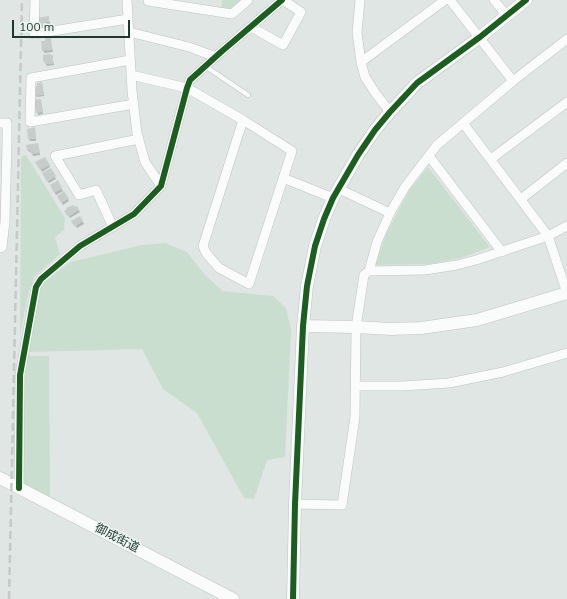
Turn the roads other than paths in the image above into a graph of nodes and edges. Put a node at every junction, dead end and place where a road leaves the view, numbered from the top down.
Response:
1 (35, 0) edge
2 (127, 0) edge
3 (148, 0) edge
4 (248, 0) edge
5 (283, 0) edge
6 (360, 0) edge
7 (450, 0) edge
8 (494, 0) edge
9 (526, 0) edge
10 (438, 2) edge
11 (506, 15) junction
12 (128, 19) junction
13 (251, 26) junction
14 (129, 32) junction
15 (480, 37) junction
16 (567, 39) edge
17 (216, 57) junction
18 (130, 60) junction
19 (361, 62) junction
20 (205, 66) junction
21 (131, 75) junction
22 (513, 81) junction
23 (187, 88) junction
24 (248, 96) dead end
25 (567, 102) edge
26 (134, 104) junction
27 (390, 112) junction
28 (243, 120) junction
29 (0, 123) edge
30 (463, 123) junction
31 (139, 139) junction
32 (3, 156) edge
33 (429, 156) junction
34 (491, 159) junction
35 (567, 163) edge
36 (283, 178) junction
37 (161, 186) junction
38 (336, 193) junction
39 (521, 200) junction
40 (390, 213) junction
41 (567, 226) edge
42 (113, 227) junction
43 (548, 236) junction
44 (0, 248) edge
45 (502, 252) junction
46 (369, 271) junction
47 (567, 293) edge
48 (303, 326) junction
49 (356, 326) junction
50 (567, 353) edge
51 (357, 386) junction
52 (0, 478) edge
53 (19, 488) junction
54 (295, 504) junction
55 (233, 599) edge
56 (293, 599) edge

1 - 12 street
2 - 12 street
3 - 4 street
5 - 13 street
5 - 13 street
6 - 19 street
7 - 15 street
8 - 11 street
9 - 11 street
10 - 19 street
11 - 15 street
12 - 14 street
13 - 17 street
14 - 17 street
14 - 18 street
15 - 22 street
15 - 27 street
16 - 22 street
17 - 20 street
18 - 21 street
18 - 26 street
19 - 27 street
20 - 23 street
20 - 24 lane
21 - 23 street
21 - 26 street
22 - 30 street
23 - 28 street
23 - 37 street
25 - 34 street
26 - 31 street
27 - 38 street
28 - 36 street
28 - 36 street
29 - 32 street
30 - 33 street
30 - 34 street
31 - 37 street
31 - 42 street
32 - 44 street
33 - 40 street
33 - 45 street
34 - 39 street
35 - 39 street
36 - 38 street
37 - 42 street
38 - 40 street
38 - 48 street
39 - 43 street
40 - 46 street
41 - 43 street
42 - 53 street
43 - 45 street
43 - 47 street
45 - 46 street
46 - 49 street
47 - 49 street
48 - 49 street
48 - 54 street
49 - 51 street
50 - 51 street
51 - 54 street
52 - 53 street, 御成街道
53 - 55 street, 御成街道
54 - 56 street

